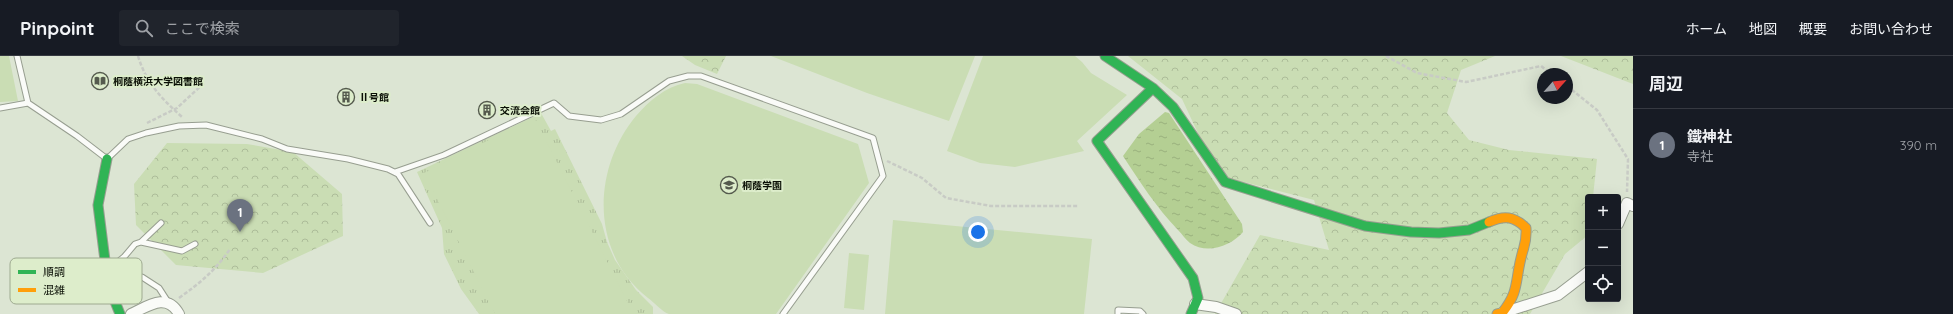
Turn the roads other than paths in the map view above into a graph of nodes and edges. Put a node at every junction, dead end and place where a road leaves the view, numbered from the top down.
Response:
1 (17, 56) edge
2 (1105, 56) edge
3 (1153, 88) junction
4 (28, 103) junction
5 (0, 108) edge
6 (107, 158) junction
7 (395, 172) junction
8 (1630, 204) edge
9 (1621, 219) edge
10 (161, 223) dead end
11 (430, 223) dead end
12 (141, 242) junction
13 (195, 244) dead end
14 (105, 258) edge
15 (123, 258) edge
16 (1585, 274) edge
17 (142, 277) edge
18 (170, 303) junction
19 (116, 304) edge
20 (1195, 304) junction
21 (120, 314) edge
22 (131, 314) edge
23 (179, 314) edge
24 (782, 314) edge
25 (1118, 314) edge
26 (1143, 314) edge
27 (1191, 314) edge
28 (1236, 314) edge
29 (1500, 314) edge

1 - 4 lane
2 - 3 street
3 - 20 street
3 - 29 street
4 - 5 lane
4 - 6 lane
6 - 7 lane
6 - 14 street
7 - 11 lane
7 - 24 lane
8 - 9 street
10 - 12 lane
12 - 13 lane
12 - 15 lane
16 - 29 street
17 - 18 lane
18 - 22 street
18 - 23 street
19 - 21 street
20 - 27 street
20 - 28 street
25 - 26 lane

